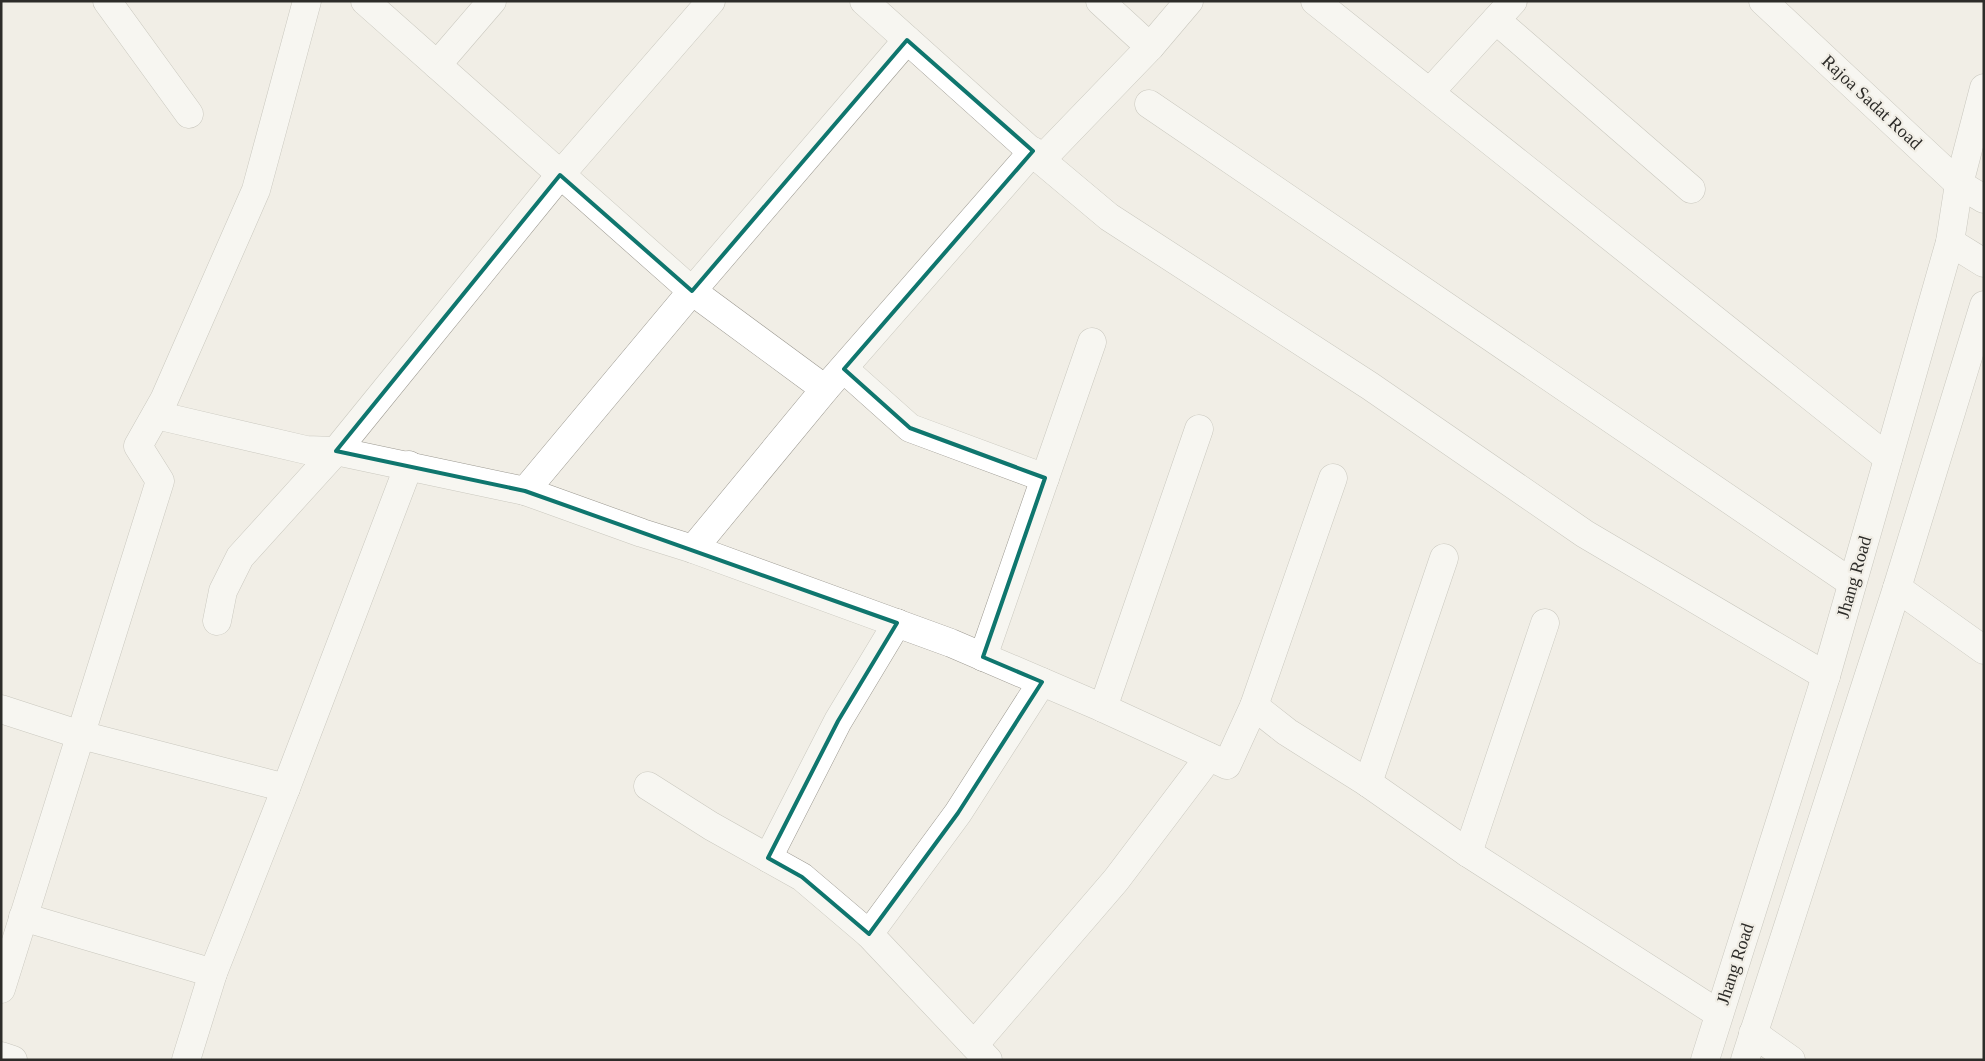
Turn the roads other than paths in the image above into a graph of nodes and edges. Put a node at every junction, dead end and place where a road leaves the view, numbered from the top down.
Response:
1 (107, 1) edge
2 (307, 1) edge
3 (365, 1) edge
4 (492, 1) edge
5 (711, 1) edge
6 (864, 1) edge
7 (1100, 1) edge
8 (1189, 1) edge
9 (1315, 1) edge
10 (1763, 1) edge
11 (1505, 10) edge
12 (908, 40) junction
13 (1150, 47) junction
14 (437, 65) junction
15 (1984, 88) edge
16 (1430, 92) junction
17 (1149, 104) dead end
18 (189, 114) dead end
19 (1037, 155) junction
20 (560, 175) junction
21 (1959, 184) junction
22 (1691, 190) dead end
23 (1984, 199) edge
24 (1950, 242) junction
25 (1984, 263) edge
26 (692, 291) junction
27 (1984, 305) edge
28 (1092, 342) dead end
29 (844, 369) junction
30 (825, 389) junction
31 (156, 414) junction
32 (1199, 429) dead end
33 (336, 451) junction
34 (1888, 458) junction
35 (409, 465) junction
36 (1045, 478) junction
37 (1333, 478) dead end
38 (525, 491) junction
39 (694, 549) junction
40 (1444, 558) dead end
41 (1852, 583) junction
42 (1897, 588) junction
43 (217, 621) dead end
44 (897, 623) junction
45 (1545, 623) dead end
46 (1984, 650) edge
47 (982, 657) junction
48 (1826, 676) junction
49 (1042, 682) junction
50 (1254, 706) junction
51 (1103, 708) junction
52 (1, 709) edge
53 (81, 735) junction
54 (1209, 757) junction
55 (1368, 783) junction
56 (648, 786) dead end
57 (286, 788) junction
58 (1468, 853) junction
59 (768, 858) junction
60 (23, 917) junction
61 (869, 934) junction
62 (213, 973) junction
63 (1, 989) edge
64 (1719, 1014) junction
65 (1753, 1033) junction
66 (981, 1052) edge
67 (1, 1056) edge
68 (13, 1060) edge
69 (186, 1060) edge
70 (1705, 1060) edge
71 (1746, 1060) edge
72 (1791, 1060) edge

1 - 18 main road
2 - 31 main road
3 - 14 main road
4 - 14 main road
5 - 20 main road
6 - 12 main road
7 - 13 main road
8 - 13 main road
9 - 16 main road
10 - 21 main road, Rajoa Sadat Road
11 - 16 main road
11 - 22 main road
12 - 19 main road
12 - 26 main road
13 - 19 main road
14 - 20 main road
15 - 21 main road, Jhang Road
16 - 34 main road
17 - 41 main road
19 - 29 main road
19 - 48 main road
20 - 26 main road
20 - 33 main road
21 - 23 main road, Rajoa Sadat Road
21 - 24 main road, Jhang Road
24 - 25 main road
24 - 34 main road, Jhang Road
26 - 30 main road
26 - 38 main road
27 - 42 main road
28 - 36 main road
29 - 30 main road
29 - 36 main road
30 - 39 main road
31 - 33 main road
31 - 53 main road
32 - 51 main road
33 - 35 main road
33 - 43 main road
34 - 41 main road, Jhang Road
35 - 38 main road
35 - 57 main road
36 - 47 main road
37 - 50 main road
38 - 39 main road
39 - 44 main road
40 - 55 main road
41 - 48 main road, Jhang Road
42 - 46 main road
42 - 65 main road
44 - 47 main road
44 - 59 main road
45 - 58 main road
47 - 49 main road
48 - 64 main road, Jhang Road
49 - 51 main road
49 - 61 main road
50 - 54 main road
50 - 55 main road
51 - 54 main road
52 - 53 main road
53 - 57 main road
53 - 60 main road
54 - 66 main road
55 - 58 main road
56 - 59 main road
57 - 62 main road
58 - 64 main road
59 - 61 main road
60 - 62 main road
60 - 63 main road
61 - 66 main road
62 - 69 main road
64 - 70 main road, Jhang Road
65 - 71 main road
65 - 72 main road
67 - 68 main road

